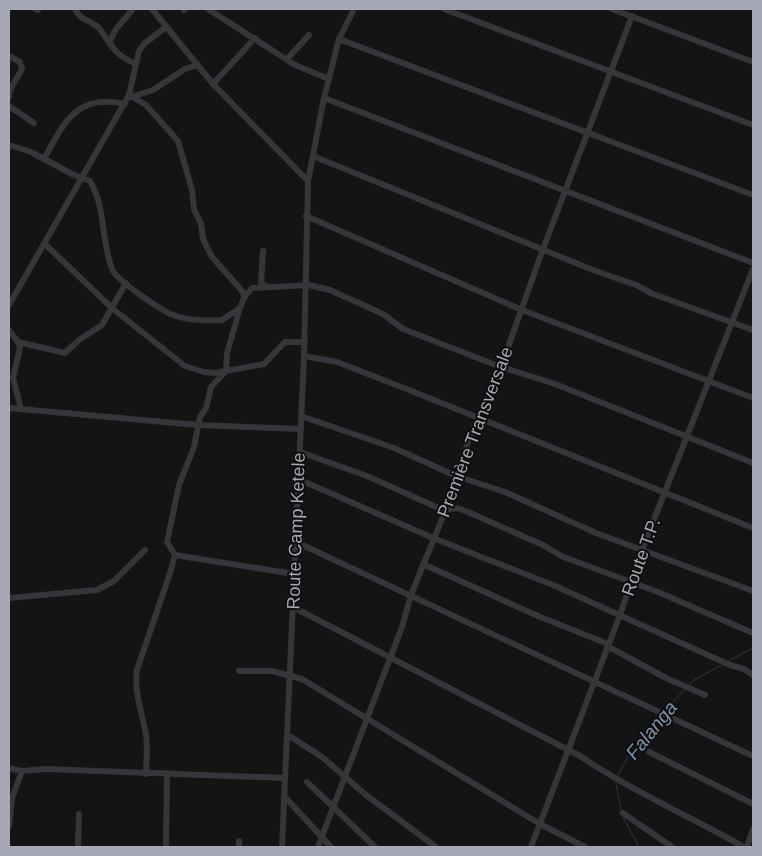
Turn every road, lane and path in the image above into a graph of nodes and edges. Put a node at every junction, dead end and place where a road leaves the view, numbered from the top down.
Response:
1 (75, 9) edge
2 (134, 9) edge
3 (152, 9) edge
4 (208, 9) edge
5 (354, 9) edge
6 (444, 9) edge
7 (612, 9) edge
8 (632, 16) junction
9 (166, 27) junction
10 (309, 35) dead end
11 (255, 38) junction
12 (339, 39) junction
13 (110, 44) junction
14 (9, 56) edge
15 (287, 59) junction
16 (753, 62) edge
17 (134, 64) junction
18 (198, 66) junction
19 (612, 72) junction
20 (329, 79) junction
21 (213, 84) junction
22 (130, 96) junction
23 (9, 97) edge
24 (324, 98) junction
25 (125, 104) junction
26 (9, 106) edge
27 (34, 122) dead end
28 (753, 125) edge
29 (588, 133) junction
30 (9, 144) edge
31 (313, 156) junction
32 (44, 159) junction
33 (83, 177) junction
34 (308, 182) junction
35 (566, 191) junction
36 (753, 195) edge
37 (306, 216) junction
38 (44, 244) junction
39 (543, 249) junction
40 (263, 251) dead end
41 (753, 263) edge
42 (753, 269) edge
43 (126, 283) junction
44 (305, 285) junction
45 (268, 288) junction
46 (244, 298) junction
47 (9, 305) edge
48 (240, 308) junction
49 (113, 309) junction
50 (522, 310) junction
51 (732, 323) junction
52 (9, 330) edge
53 (753, 330) edge
54 (14, 338) edge
55 (305, 342) junction
56 (304, 356) junction
57 (501, 367) junction
58 (226, 371) junction
59 (710, 381) junction
60 (753, 398) edge
61 (9, 408) edge
62 (20, 409) junction
63 (301, 416) junction
64 (478, 417) junction
65 (198, 425) junction
66 (301, 429) junction
67 (687, 437) junction
68 (300, 452) junction
69 (753, 463) edge
70 (456, 476) junction
71 (298, 479) junction
72 (665, 492) junction
73 (446, 509) junction
74 (753, 528) edge
75 (433, 538) junction
76 (296, 542) junction
77 (145, 550) dead end
78 (642, 550) junction
79 (174, 555) junction
80 (423, 564) junction
81 (294, 574) junction
82 (631, 582) junction
83 (753, 591) edge
84 (411, 596) junction
85 (9, 598) edge
86 (293, 607) junction
87 (620, 615) junction
88 (753, 633) edge
89 (607, 645) junction
90 (390, 656) junction
91 (239, 670) dead end
92 (290, 674) junction
93 (753, 675) edge
94 (595, 682) junction
95 (705, 695) dead end
96 (365, 719) junction
97 (288, 735) junction
98 (569, 751) junction
99 (649, 752) dead end
100 (753, 756) edge
101 (9, 768) edge
102 (22, 771) junction
103 (167, 773) junction
104 (146, 774) junction
105 (344, 775) junction
106 (285, 778) junction
107 (307, 782) dead end
108 (284, 796) junction
109 (753, 804) edge
110 (332, 808) junction
111 (623, 813) dead end
112 (79, 814) dead end
113 (540, 824) junction
114 (9, 826) edge
115 (753, 829) edge
116 (322, 837) junction
117 (78, 847) edge
118 (166, 847) edge
119 (282, 847) edge
120 (318, 847) edge
121 (331, 847) edge
122 (375, 847) edge
123 (436, 847) edge
124 (531, 847) edge
125 (585, 847) edge
126 (672, 847) edge
127 (745, 847) edge

1 - 13 street
2 - 13 street
3 - 9 street
4 - 11 street
5 - 12 street, Route Camp Ketele
6 - 19 street
7 - 8 street
8 - 16 street
8 - 19 street, Première Transversale
9 - 17 street
9 - 18 street
10 - 15 street
11 - 15 street
11 - 21 street
12 - 20 street, Route Camp Ketele
12 - 29 street
13 - 17 street
14 - 23 street
15 - 20 street
17 - 22 street
18 - 21 street
18 - 22 street
19 - 28 street
19 - 29 street, Première Transversale
20 - 24 street, Route Camp Ketele
21 - 34 street
22 - 25 street
22 - 46 street
24 - 31 street, Route Camp Ketele
24 - 35 street
25 - 32 street
25 - 33 street
26 - 27 street
29 - 35 street, Première Transversale
29 - 36 street
30 - 32 street
31 - 34 street, Route Camp Ketele
31 - 39 street
32 - 33 street
33 - 38 street
33 - 43 street
34 - 37 street, Route Camp Ketele
35 - 39 street, Première Transversale
35 - 41 street
37 - 44 street, Route Camp Ketele
37 - 50 street
38 - 47 street
38 - 49 street
39 - 50 street, Première Transversale
39 - 51 street
40 - 45 street
42 - 51 street, Route T.P.
43 - 48 street
43 - 49 street
44 - 45 street
44 - 55 street, Route Camp Ketele
44 - 57 street
45 - 46 street
46 - 48 street
48 - 58 street
49 - 54 street
49 - 58 street
50 - 57 street, Première Transversale
50 - 59 street
51 - 53 street
51 - 59 street, Route T.P.
52 - 54 street
54 - 62 street
55 - 56 street, Route Camp Ketele
55 - 58 street
56 - 63 street, Route Camp Ketele
56 - 64 street
57 - 64 street, Première Transversale
57 - 67 street
58 - 65 street
59 - 60 street
59 - 67 street, Route T.P.
61 - 62 street
62 - 65 street
63 - 66 street, Route Camp Ketele
63 - 70 street
64 - 70 street, Première Transversale
64 - 72 street
65 - 66 street
65 - 79 street
66 - 68 street, Route Camp Ketele
67 - 69 street
67 - 72 street, Route T.P.
68 - 71 street, Route Camp Ketele
68 - 73 street
70 - 73 street, Première Transversale
70 - 78 street
71 - 75 street
71 - 76 street, Route Camp Ketele
72 - 74 street
72 - 78 street, Route T.P.
73 - 75 street, Première Transversale
73 - 82 street
75 - 80 street, Première Transversale
75 - 87 street
76 - 81 street, Route Camp Ketele
76 - 84 street
77 - 85 street
78 - 82 street, Route T.P.
78 - 83 street
79 - 81 street
79 - 104 street
80 - 84 street, Première Transversale
80 - 89 street
81 - 86 street, Route Camp Ketele
82 - 87 street, Route T.P.
82 - 88 street
84 - 90 street, Première Transversale
84 - 94 street
86 - 90 street
86 - 92 street, Route Camp Ketele
87 - 89 street, Route T.P.
87 - 93 street
89 - 94 street, Route T.P.
89 - 95 street
90 - 96 street, Première Transversale
90 - 98 street
91 - 92 street
92 - 96 street
92 - 97 street, Route Camp Ketele
94 - 98 street, Route T.P.
94 - 100 street
96 - 105 street, Première Transversale
96 - 113 street
97 - 105 street
97 - 106 street, Route Camp Ketele
98 - 113 street, Route T.P.
98 - 127 street
99 - 109 street
101 - 102 street
102 - 104 street
102 - 114 street
103 - 104 street
103 - 106 street
103 - 118 street
105 - 110 street, Première Transversale
105 - 123 street
106 - 108 street, Route Camp Ketele
107 - 110 street
108 - 116 street
108 - 119 street, Route Camp Ketele
110 - 116 street, Première Transversale
110 - 122 street
111 - 126 street
112 - 117 street
113 - 124 street, Route T.P.
113 - 125 street
115 - 127 street
116 - 120 street, Première Transversale
116 - 121 street

